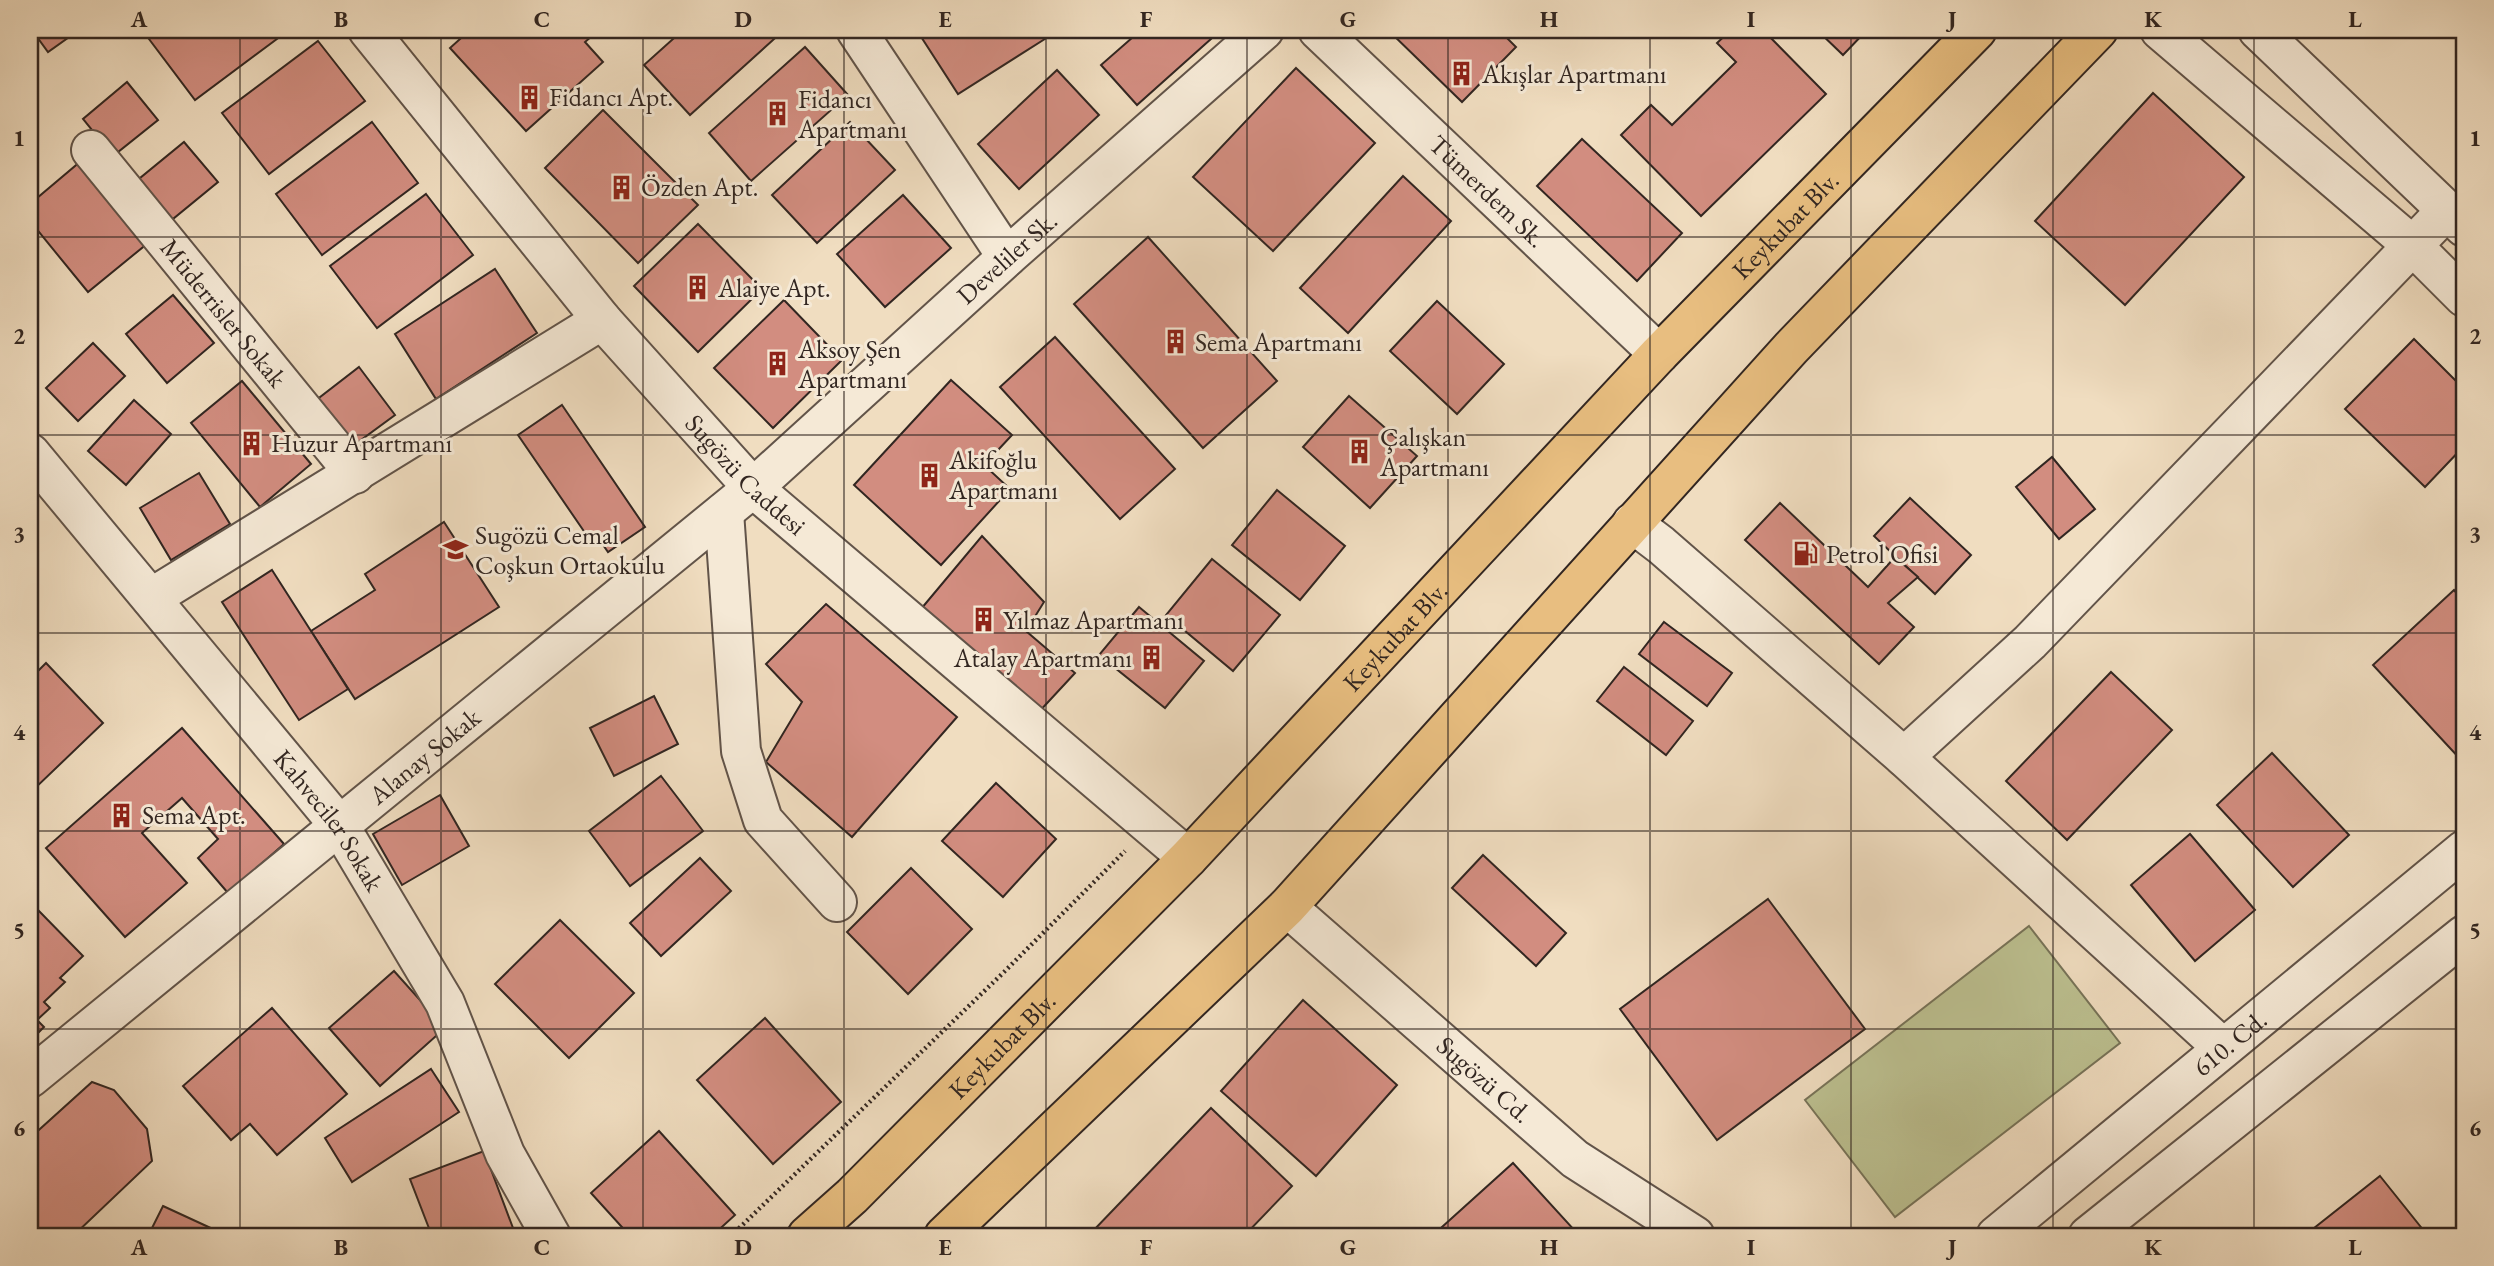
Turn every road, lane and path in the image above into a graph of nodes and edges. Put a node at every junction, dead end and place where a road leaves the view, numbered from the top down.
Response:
1 (368, 30) edge
2 (856, 30) edge
3 (1264, 30) edge
4 (1318, 30) edge
5 (1977, 30) edge
6 (2098, 30) edge
7 (2160, 30) edge
8 (2258, 30) edge
9 (91, 150) dead end
10 (2455, 219) edge
11 (2413, 246) junction
12 (1007, 257) junction
13 (2464, 297) edge
14 (602, 320) junction
15 (1659, 354) junction
16 (30, 453) edge
17 (355, 474) junction
18 (753, 488) junction
19 (724, 512) junction
20 (1632, 523) junction
21 (151, 598) junction
22 (1904, 757) junction
23 (339, 825) junction
24 (1150, 826) junction
25 (2464, 850) edge
26 (1188, 858) junction
27 (837, 902) dead end
28 (1287, 907) junction
29 (2464, 935) edge
30 (2223, 1048) junction
31 (30, 1078) edge
32 (551, 1236) edge
33 (731, 1236) edge
34 (807, 1236) edge
35 (944, 1236) edge
36 (1695, 1236) edge
37 (1996, 1236) edge
38 (2088, 1236) edge

1 - 14 street, Sugözü Caddesi
2 - 12 street
3 - 12 street, Develiler Sk.
4 - 15 street, Tümerdem Sk.
5 - 15 highway, Keykubat Blv.
6 - 20 highway
7 - 11 street
8 - 10 street
9 - 17 street, Müderrisler Sokak
10 - 11 street
11 - 13 street
11 - 22 street
12 - 18 street, Develiler Sk.
14 - 17 street
14 - 18 street, Sugözü Caddesi
15 - 26 highway, Keykubat Blv.
16 - 21 street, Kahveciler Sokak
17 - 21 street
18 - 19 street, Alanay Sokak
18 - 24 street, Sugözü Caddesi
19 - 23 street, Alanay Sokak
19 - 27 street
20 - 22 street
20 - 28 highway
21 - 23 street, Kahveciler Sokak
22 - 30 street
23 - 31 street, Alanay Sokak
23 - 32 street, Kahveciler Sokak
24 - 26 street, Sugözü Caddesi
24 - 33 path
25 - 30 street, 610. Cd.
26 - 34 highway, Keykubat Blv.
28 - 35 highway
28 - 36 street, Sugözü Cd.
29 - 38 street
30 - 37 street, 610. Cd.

